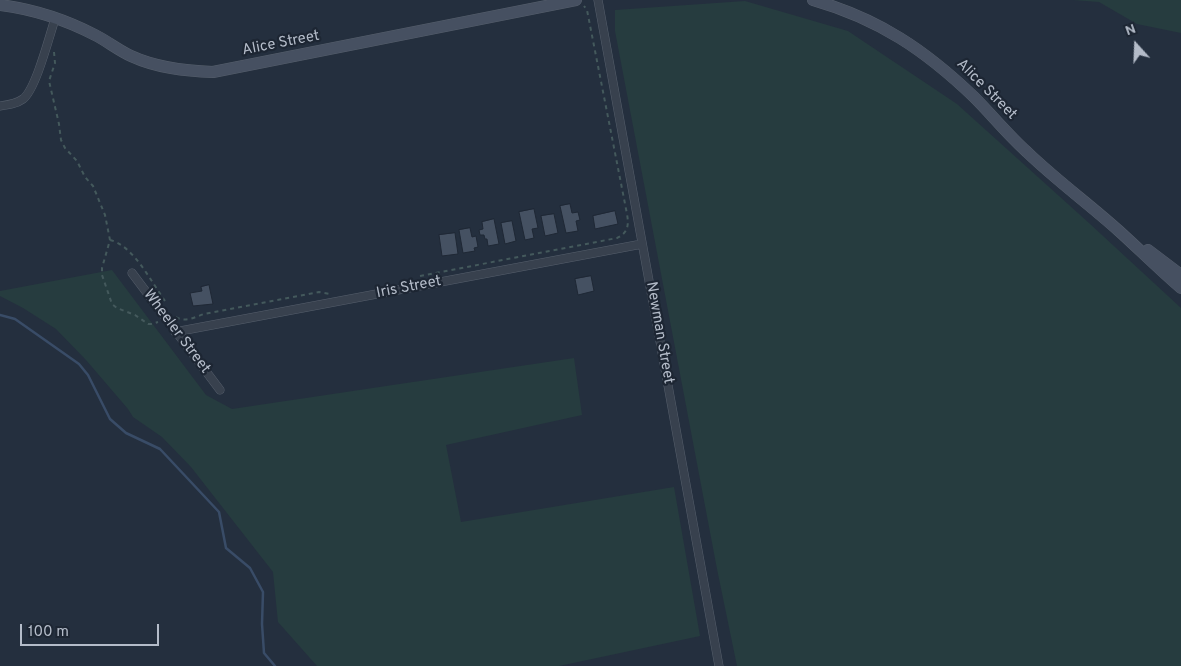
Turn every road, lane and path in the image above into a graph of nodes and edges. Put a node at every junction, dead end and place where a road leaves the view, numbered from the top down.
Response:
1 (598, 0) edge
2 (813, 0) edge
3 (578, 2) edge
4 (0, 5) edge
5 (55, 19) junction
6 (46, 45) junction
7 (0, 106) edge
8 (1119, 231) junction
9 (110, 240) junction
10 (642, 244) junction
11 (132, 273) dead end
12 (1181, 275) edge
13 (415, 277) dead end
14 (1181, 288) edge
15 (338, 292) dead end
16 (167, 305) dead end
17 (164, 317) junction
18 (175, 332) junction
19 (220, 390) dead end
20 (719, 666) edge

1 - 10 street, Newman Street
2 - 8 street, Alice Street
3 - 5 street, Alice Street
3 - 13 path
4 - 5 street, Alice Street
5 - 6 street
6 - 7 street
6 - 9 path
8 - 12 street, Alice Street
8 - 14 street, Alice Street
9 - 16 path
9 - 17 path
10 - 18 street, Iris Street
10 - 20 street, Newman Street
11 - 17 street, Wheeler Street
15 - 17 path
17 - 18 street, Wheeler Street
18 - 19 street, Wheeler Street

